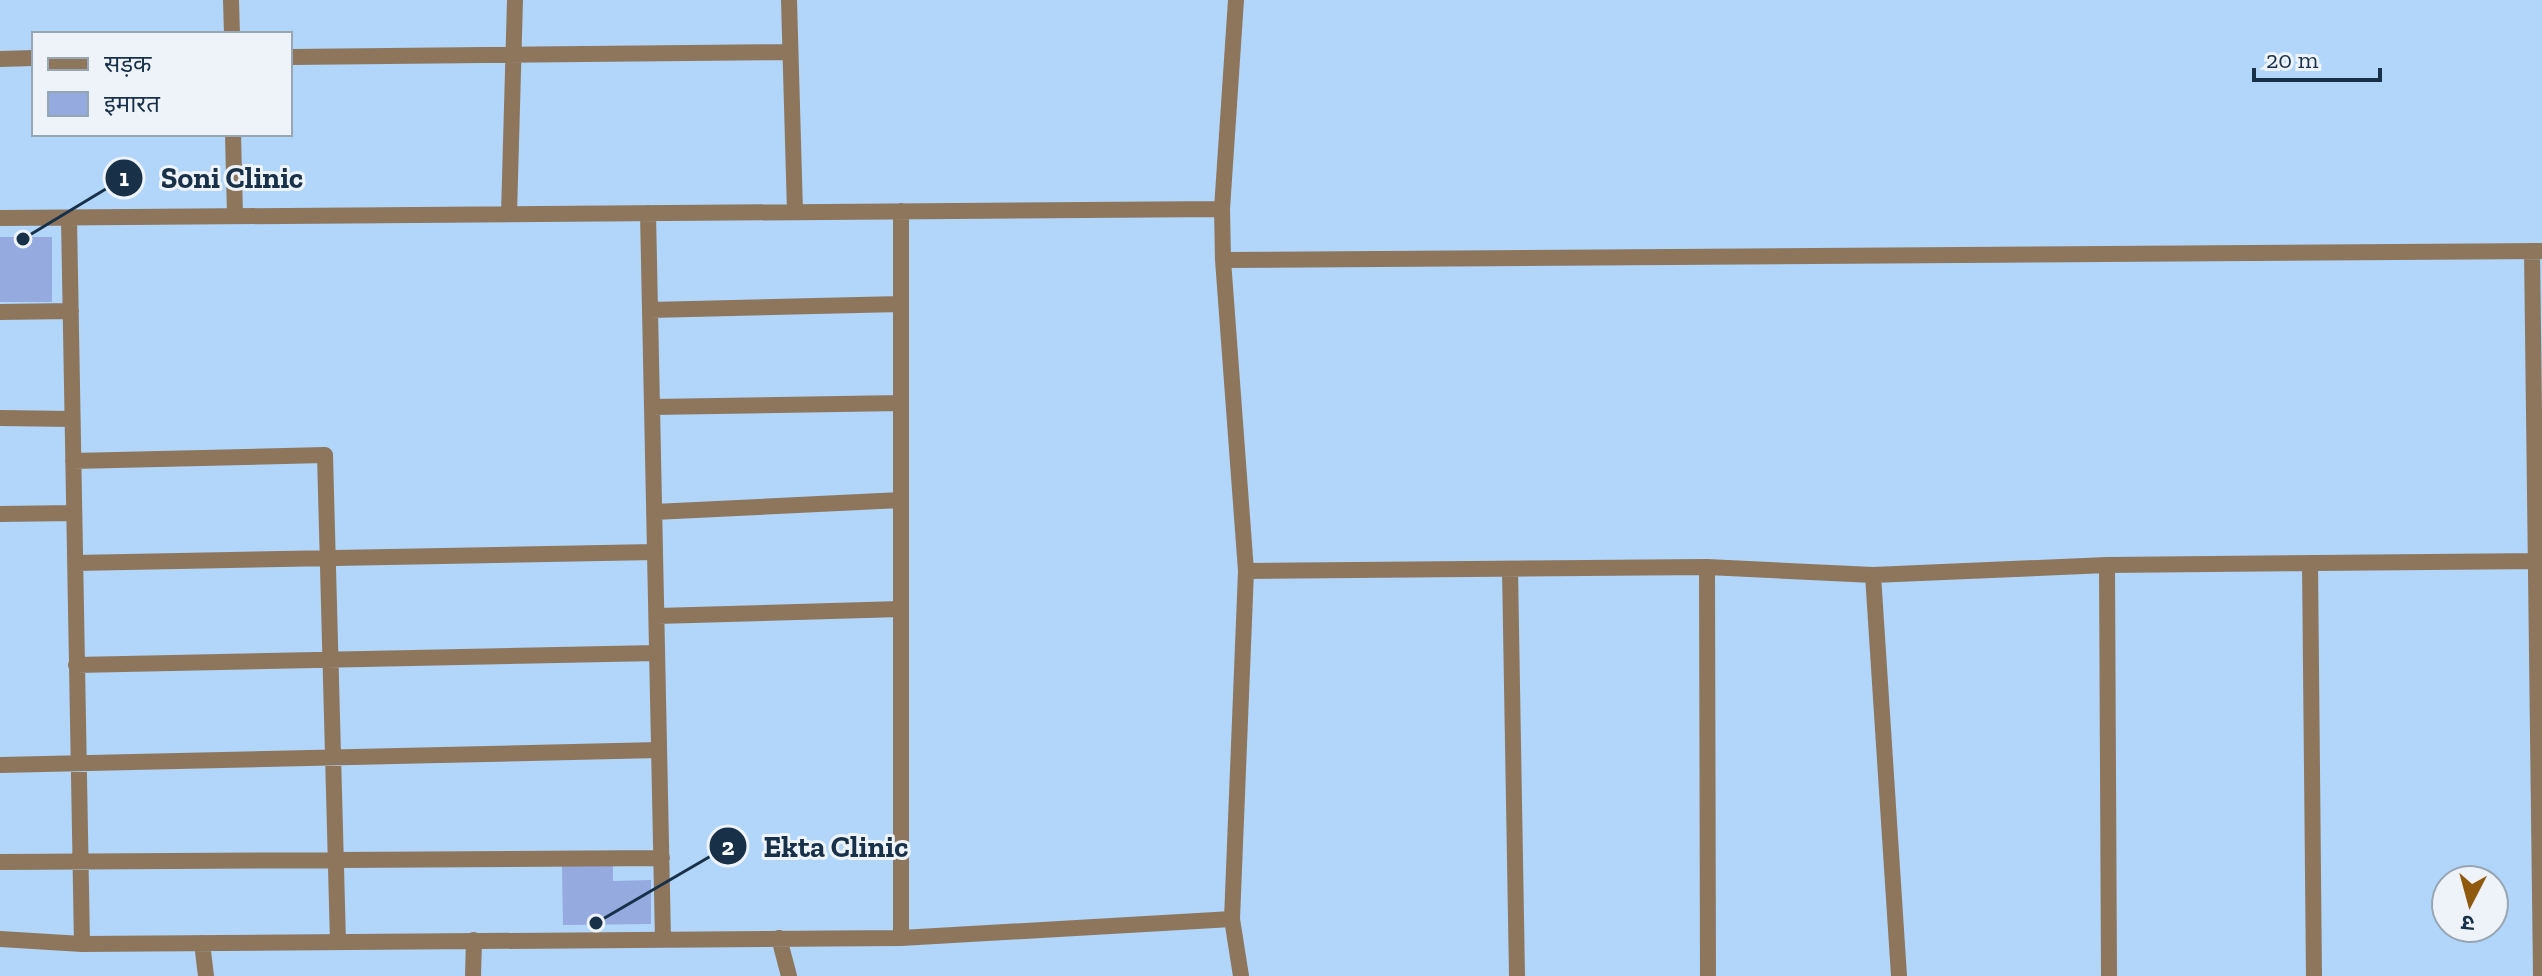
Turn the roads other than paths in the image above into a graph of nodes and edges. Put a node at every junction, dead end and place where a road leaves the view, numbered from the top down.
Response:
1 (231, 0) edge
2 (515, 0) edge
3 (789, 0) edge
4 (1236, 0) edge
5 (232, 32) edge
6 (790, 52) junction
7 (512, 55) junction
8 (292, 57) edge
9 (32, 58) edge
10 (0, 59) edge
11 (233, 136) edge
12 (1222, 209) junction
13 (901, 211) junction
14 (795, 212) junction
15 (648, 213) junction
16 (509, 214) junction
17 (235, 216) junction
18 (0, 218) edge
19 (69, 218) junction
20 (2537, 251) edge
21 (1223, 260) junction
22 (901, 304) junction
23 (650, 310) junction
24 (71, 311) junction
25 (0, 312) edge
26 (901, 403) junction
27 (652, 407) junction
28 (0, 418) edge
29 (72, 419) junction
30 (73, 461) junction
31 (901, 500) junction
32 (654, 512) junction
33 (74, 513) junction
34 (0, 514) edge
35 (655, 552) junction
36 (328, 558) junction
37 (2539, 561) edge
38 (75, 563) junction
39 (2310, 563) junction
40 (2107, 565) junction
41 (1707, 567) junction
42 (1510, 569) junction
43 (1246, 571) junction
44 (1873, 575) junction
45 (901, 609) junction
46 (657, 616) junction
47 (657, 653) junction
48 (331, 659) junction
49 (76, 665) junction
50 (659, 750) junction
51 (333, 757) junction
52 (78, 763) junction
53 (0, 765) edge
54 (662, 858) junction
55 (336, 861) junction
56 (0, 862) edge
57 (80, 862) junction
58 (1232, 919) junction
59 (779, 938) junction
60 (901, 938) junction
61 (0, 939) edge
62 (474, 940) junction
63 (663, 940) junction
64 (338, 942) junction
65 (202, 943) junction
66 (82, 944) junction
67 (206, 976) edge
68 (473, 976) edge
69 (789, 976) edge
70 (1241, 976) edge
71 (1517, 976) edge
72 (1708, 976) edge
73 (1899, 976) edge
74 (2109, 976) edge
75 (2314, 976) edge
76 (2541, 976) edge

1 - 5 street
2 - 7 street
3 - 6 street
4 - 12 street
6 - 7 street
6 - 14 street
7 - 8 street
7 - 16 street
9 - 10 street
11 - 17 street
12 - 13 street
12 - 21 street
13 - 14 street
13 - 22 street
14 - 15 street
15 - 16 street
15 - 23 street
16 - 17 street
17 - 19 street
18 - 19 street
19 - 24 street
20 - 21 street
20 - 37 street
21 - 43 street
22 - 23 street
22 - 26 street
23 - 27 street
24 - 25 street
24 - 29 street
26 - 27 street
26 - 31 street
27 - 32 street
28 - 29 street
29 - 30 street
30 - 33 street
30 - 36 street
31 - 32 street
31 - 45 street
32 - 35 street
33 - 34 street
33 - 38 street
35 - 36 street
35 - 46 street
36 - 38 street
36 - 48 street
37 - 39 street
37 - 76 street
38 - 49 street
39 - 40 street
39 - 75 street
40 - 44 street
40 - 74 street
41 - 42 street
41 - 44 street
41 - 72 street
42 - 43 street
42 - 71 street
43 - 58 street
44 - 73 street
45 - 46 street
45 - 60 street
46 - 47 street
47 - 48 street
47 - 50 street
48 - 49 street
48 - 51 street
49 - 52 street
50 - 51 street
50 - 54 street
51 - 52 street
51 - 55 street
52 - 53 street
52 - 57 street
54 - 55 street
54 - 63 street
55 - 57 street
55 - 64 street
56 - 57 street
57 - 66 street
58 - 60 street
58 - 70 street
59 - 60 street
59 - 63 street
59 - 69 street
61 - 66 street
62 - 63 street
62 - 64 street
62 - 68 street
64 - 65 street
65 - 66 street
65 - 67 street

